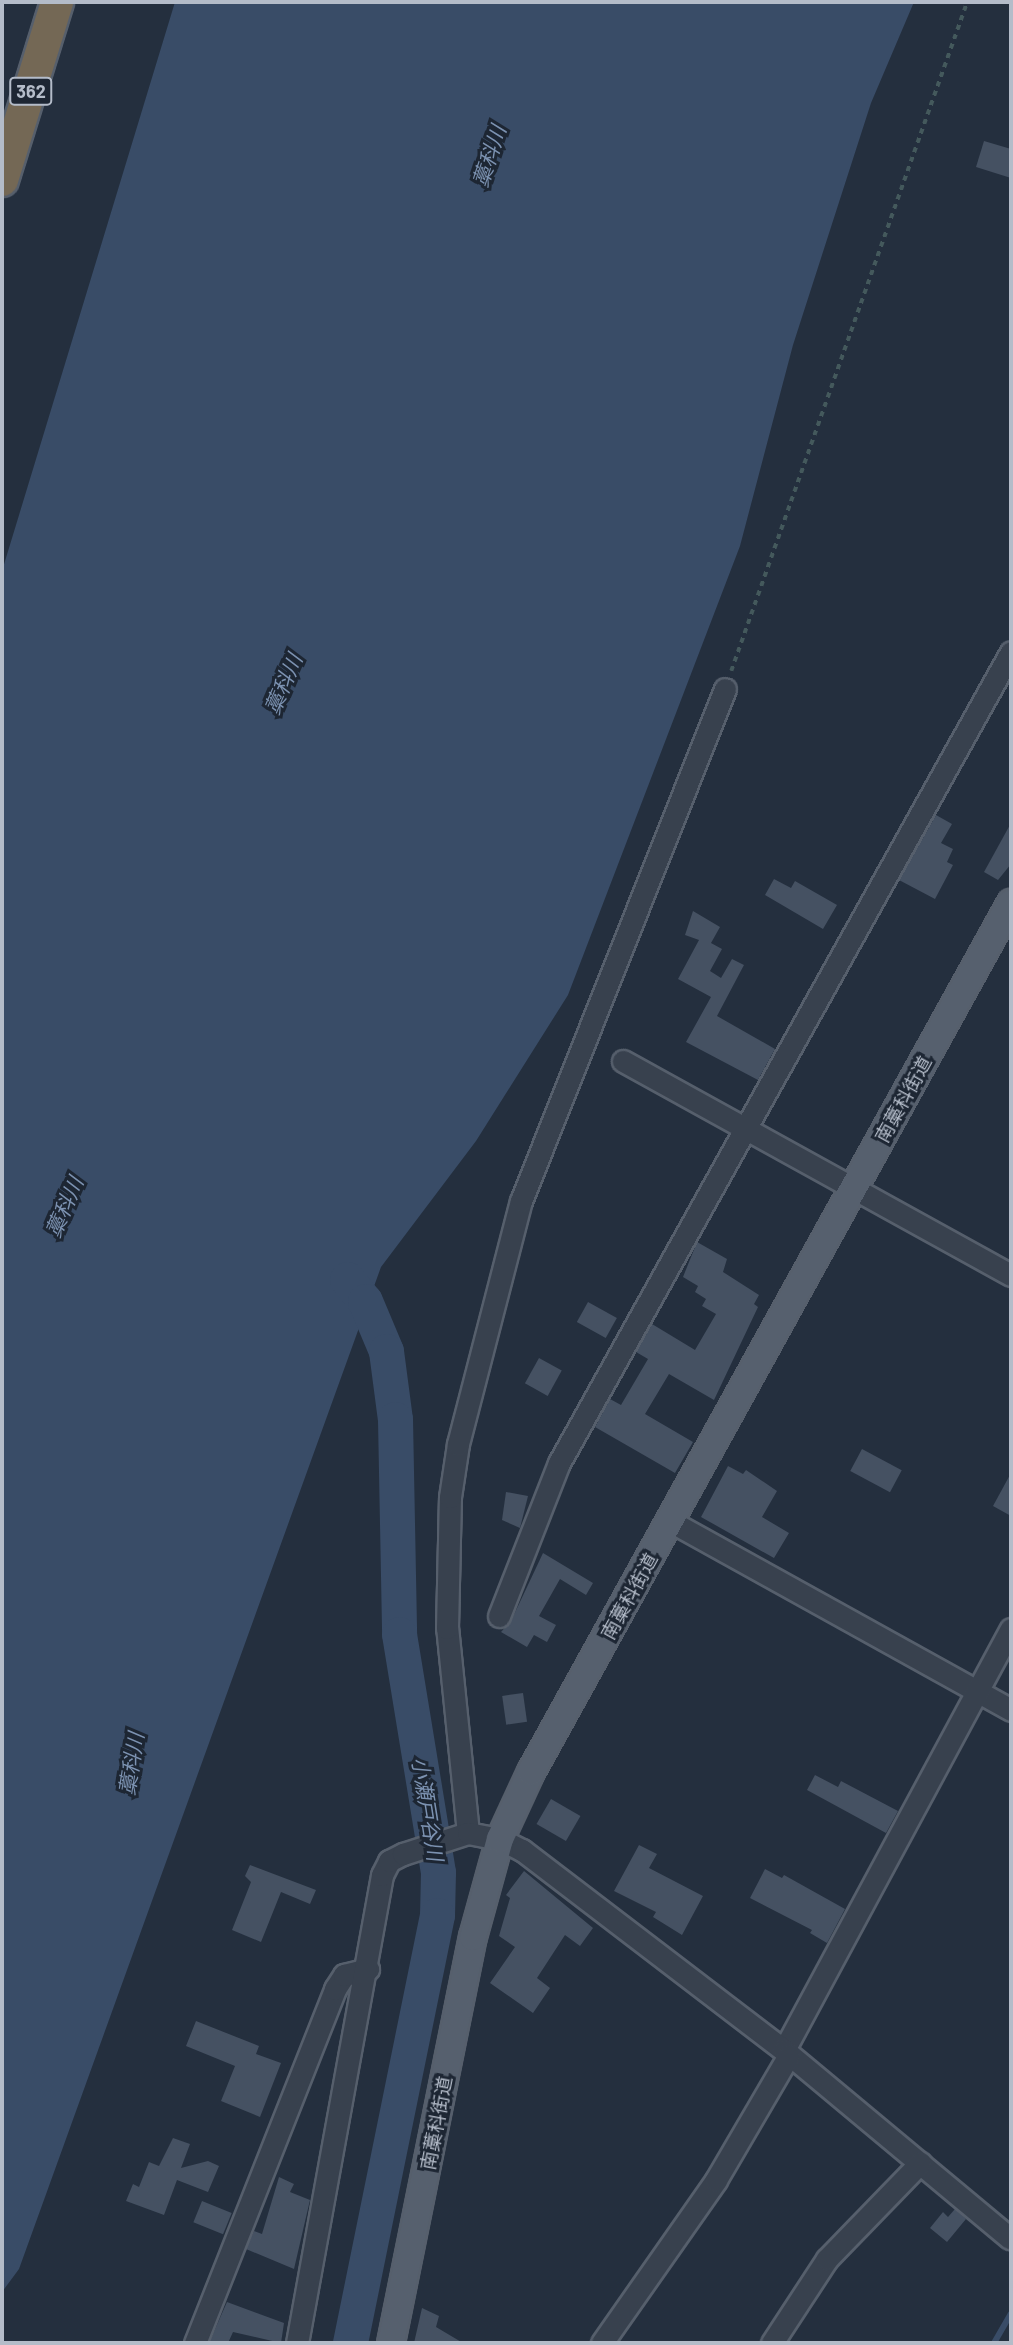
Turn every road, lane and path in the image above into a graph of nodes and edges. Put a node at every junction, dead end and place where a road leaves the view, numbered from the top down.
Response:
1 (57, 2) edge
2 (967, 2) edge
3 (2, 180) edge
4 (1011, 652) edge
5 (725, 689) joint
6 (1011, 903) edge
7 (623, 1061) dead end
8 (744, 1127) junction
9 (854, 1188) junction
10 (1011, 1276) edge
11 (670, 1521) junction
12 (499, 1616) dead end
13 (1011, 1629) edge
14 (977, 1692) junction
15 (1011, 1710) edge
16 (468, 1833) junction
17 (500, 1839) junction
18 (368, 1969) junction
19 (786, 2052) junction
20 (920, 2163) junction
21 (1010, 2238) edge
22 (195, 2343) edge
23 (297, 2343) edge
24 (391, 2343) edge
25 (602, 2343) edge
26 (772, 2343) edge

1 - 3 highway, 362
2 - 5 path
4 - 8 street
5 - 16 street
6 - 9 main road, 南藁科街道
7 - 8 street
8 - 9 street
8 - 12 street
9 - 10 street
9 - 11 main road, 南藁科街道
11 - 14 street
11 - 17 main road, 南藁科街道
13 - 14 street
14 - 15 street
14 - 19 street
16 - 17 street
16 - 18 street
17 - 19 street
17 - 24 main road, 南藁科街道
18 - 22 street
18 - 23 street
19 - 20 street
19 - 25 street
20 - 21 street
20 - 26 street

